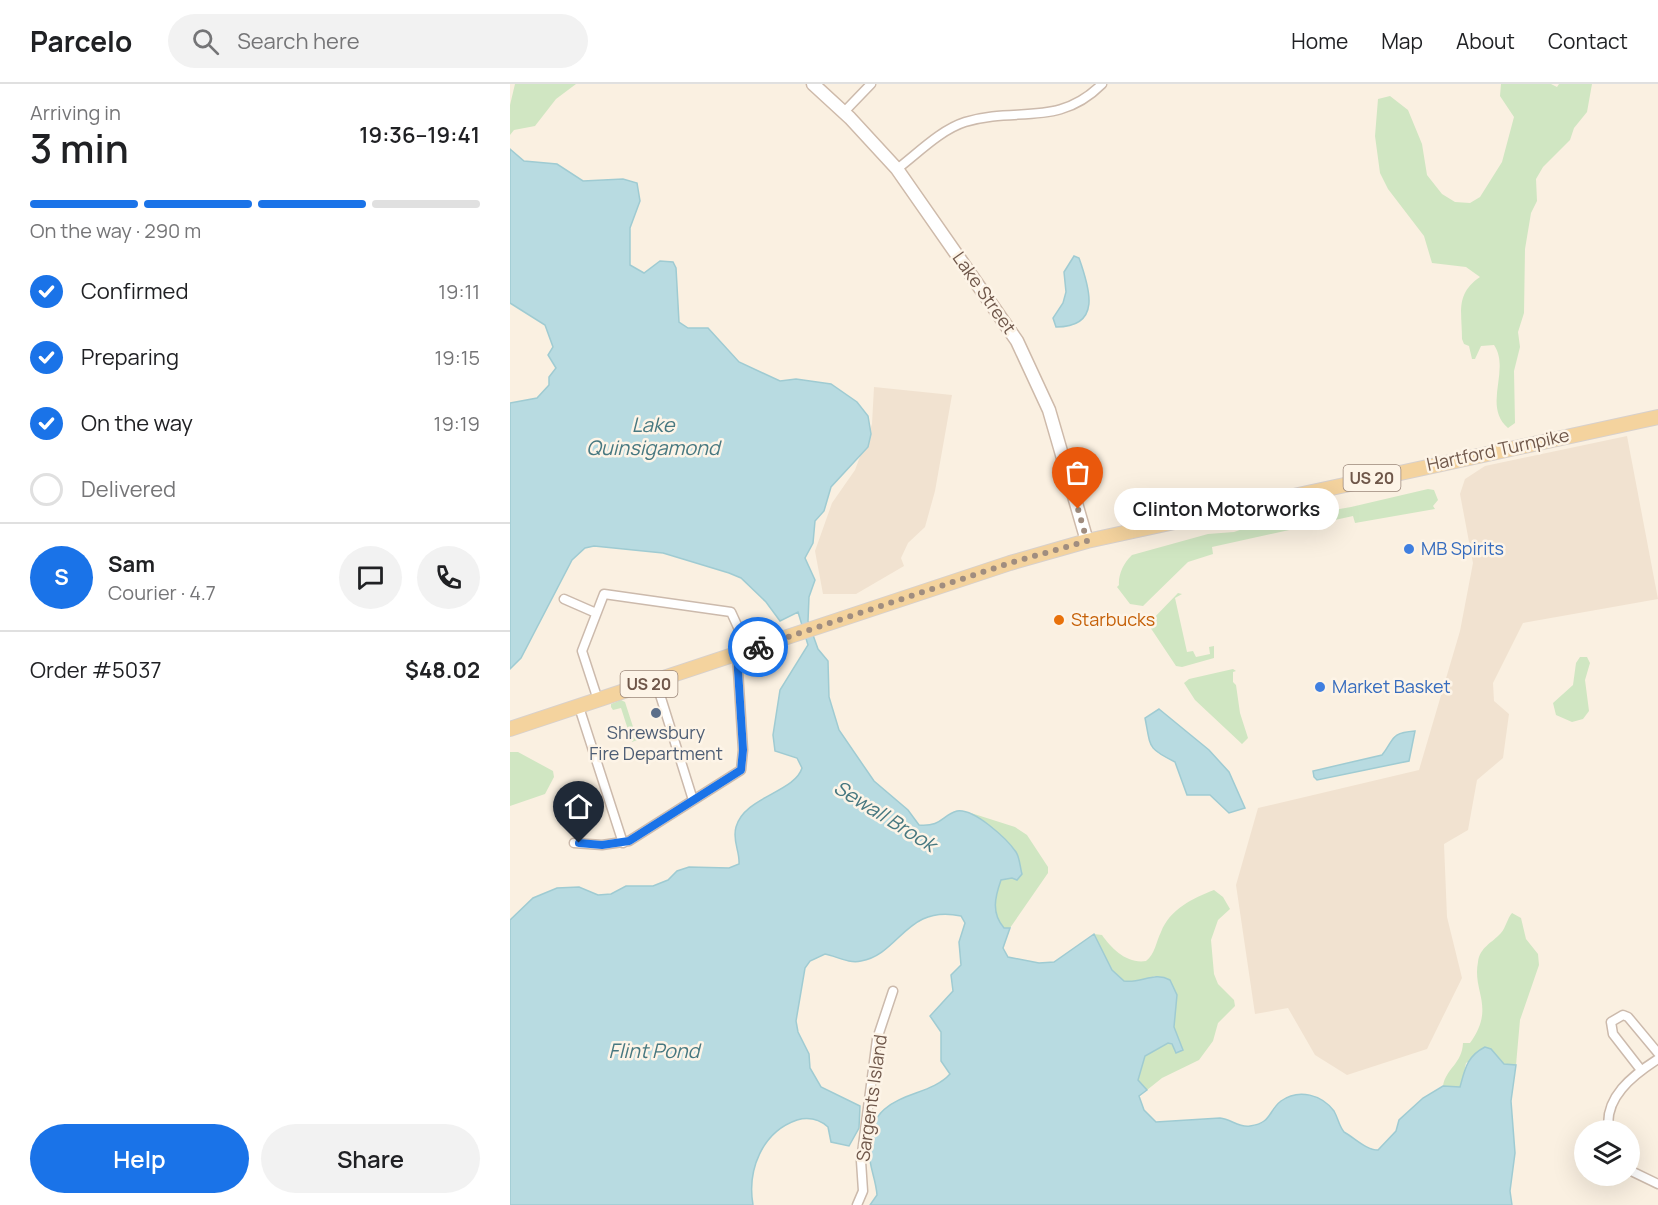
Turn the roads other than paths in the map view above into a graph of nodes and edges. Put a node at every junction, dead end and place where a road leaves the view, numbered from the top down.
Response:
1 (813, 84) edge
2 (870, 84) edge
3 (1102, 84) edge
4 (844, 112) junction
5 (897, 169) junction
6 (1658, 417) edge
7 (1087, 541) junction
8 (564, 599) dead end
9 (596, 613) junction
10 (740, 653) junction
11 (656, 682) junction
12 (598, 700) junction
13 (579, 707) junction
14 (510, 729) edge
15 (693, 800) junction
16 (574, 843) dead end
17 (623, 843) junction
18 (893, 991) dead end
19 (1658, 1053) edge
20 (1658, 1059) edge
21 (1641, 1070) junction
22 (1607, 1120) edge
23 (1640, 1175) edge
24 (1658, 1184) edge
25 (856, 1205) edge

1 - 4 main road, Lake Street
2 - 4 street
3 - 5 street
4 - 5 main road, Lake Street
5 - 7 main road, Lake Street
6 - 7 main road, Hartford Turnpike / US 20
7 - 10 main road, Hartford Turnpike / US 20
8 - 9 street
9 - 10 street
9 - 12 street
10 - 11 main road, Hartford Turnpike / US 20
10 - 15 street
11 - 12 main road, Hartford Turnpike / US 20
11 - 15 street
12 - 13 main road, Hartford Turnpike / US 20
13 - 14 main road, Hartford Turnpike / US 20
13 - 17 street
15 - 17 street
16 - 17 street
18 - 25 street, Sargents Island
19 - 21 street
20 - 21 street
21 - 22 street
23 - 24 street

